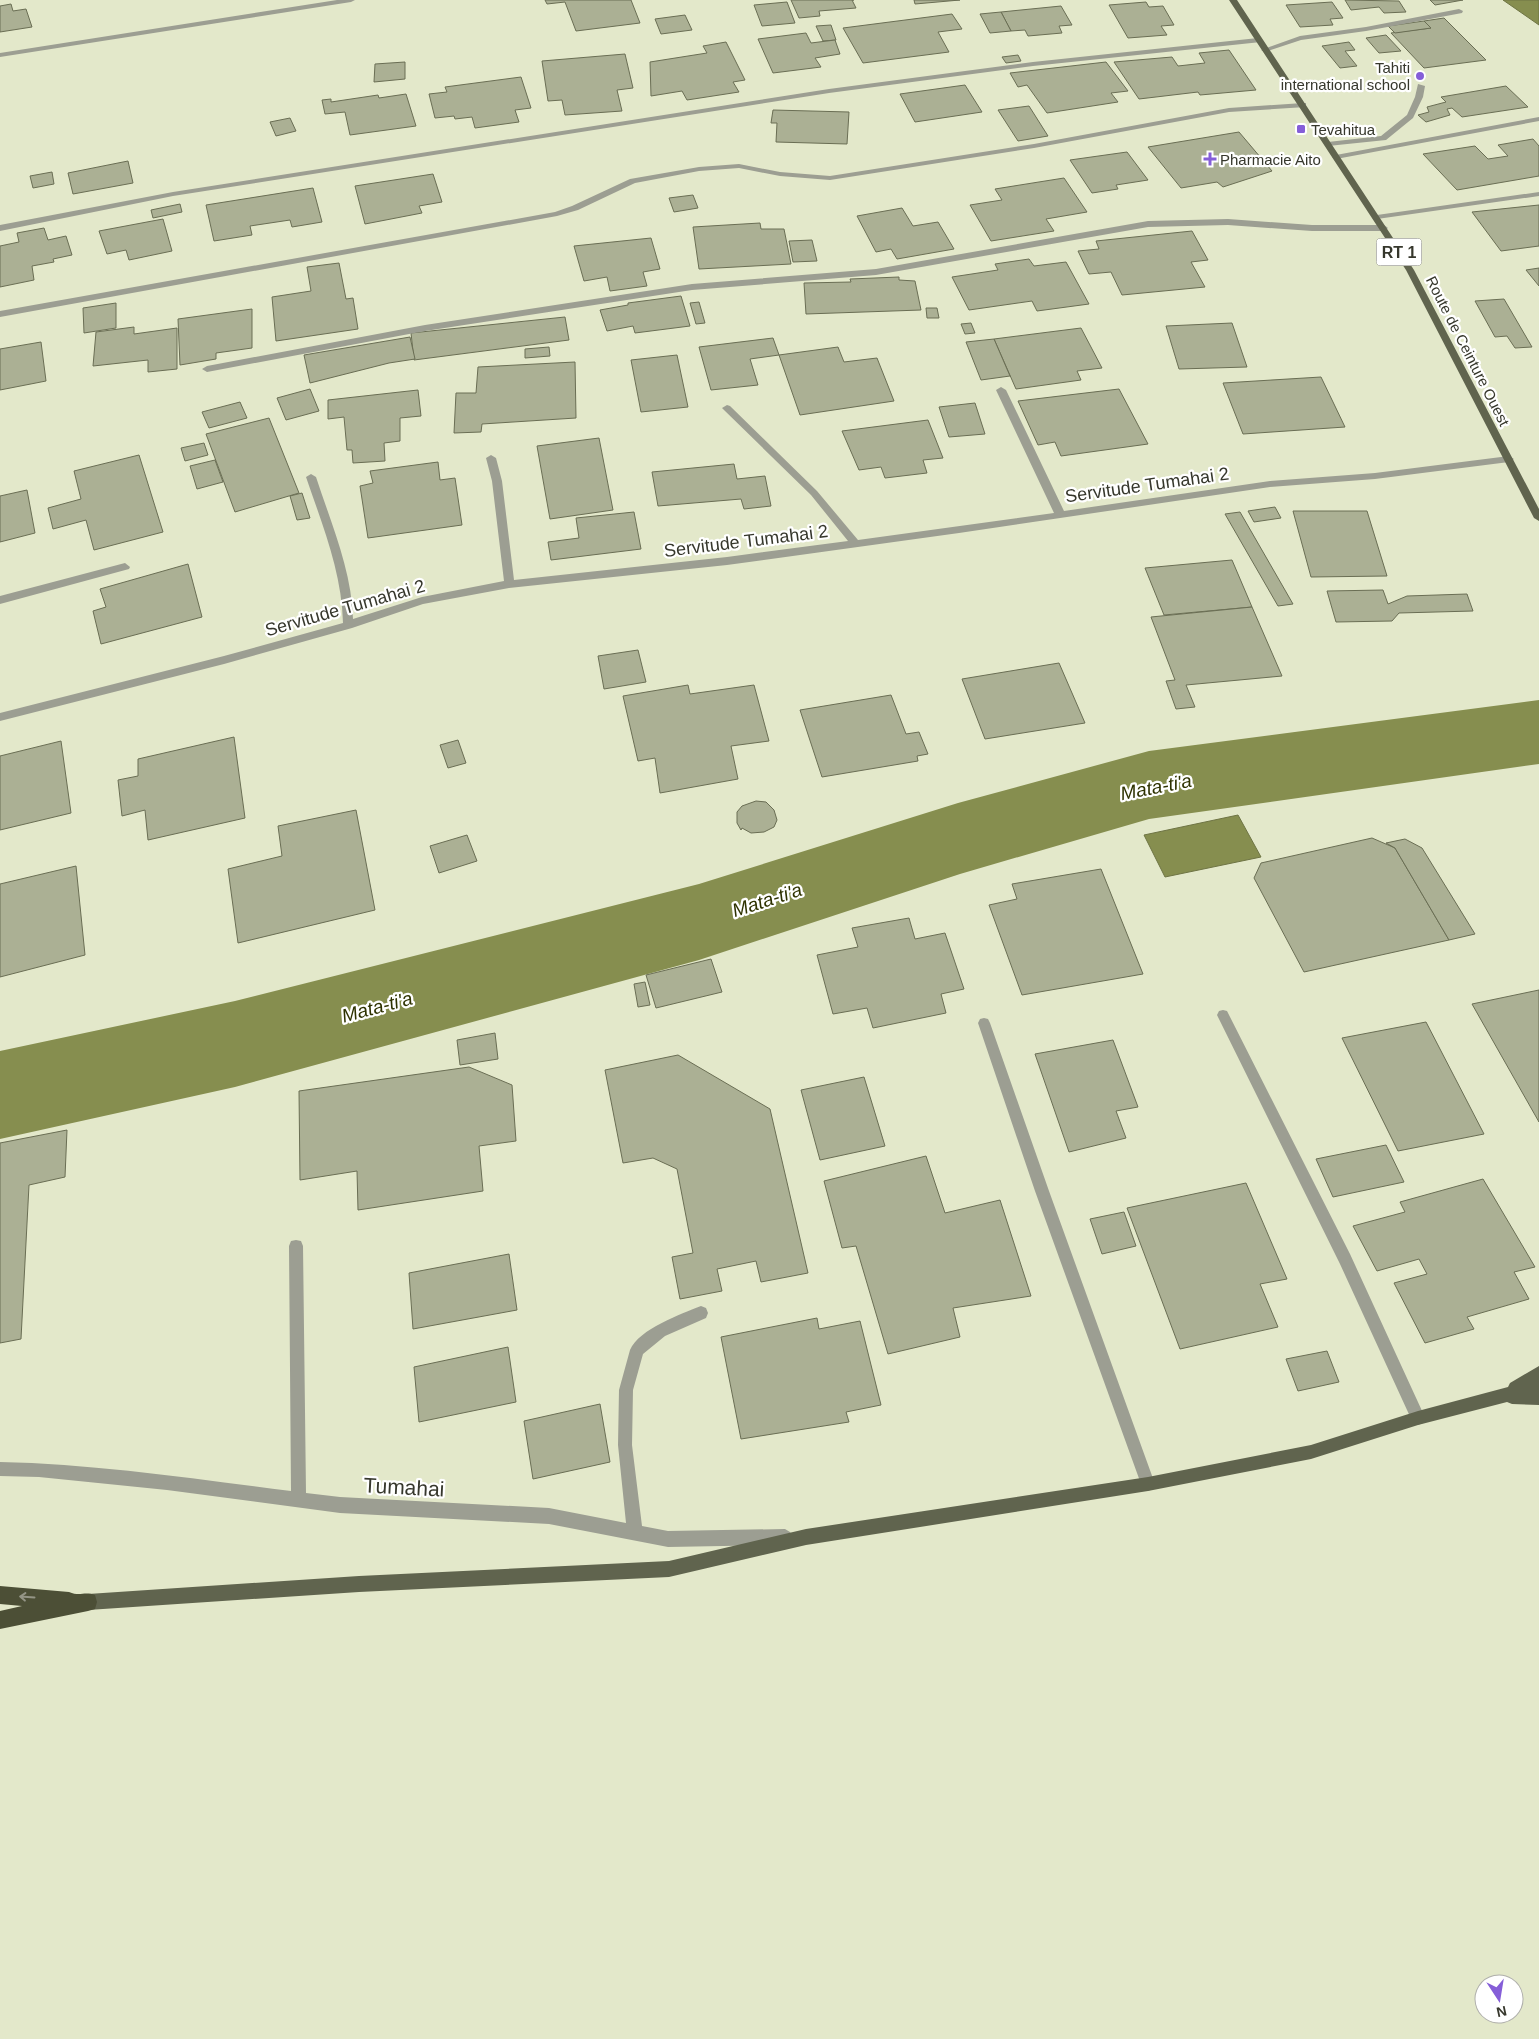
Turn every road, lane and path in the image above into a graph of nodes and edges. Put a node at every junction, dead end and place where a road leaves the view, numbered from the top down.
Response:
1 (351, 0) edge
2 (1233, 0) edge
3 (1460, 12) dead end
4 (1258, 40) junction
5 (1265, 50) junction
6 (0, 55) edge
7 (1421, 86) dead end
8 (1303, 105) junction
9 (1539, 119) edge
10 (1328, 144) junction
11 (1336, 157) junction
12 (1539, 194) edge
13 (1377, 217) junction
14 (0, 228) edge
15 (1384, 228) junction
16 (0, 314) edge
17 (208, 369) dead end
18 (1001, 390) dead end
19 (727, 408) dead end
20 (491, 458) dead end
21 (1509, 459) junction
22 (311, 477) dead end
23 (1060, 514) junction
24 (1539, 518) edge
25 (856, 543) junction
26 (125, 566) dead end
27 (509, 584) junction
28 (0, 600) edge
29 (348, 626) junction
30 (0, 717) edge
31 (1223, 1015) dead end
32 (984, 1023) dead end
33 (296, 1246) dead end
34 (701, 1313) dead end
35 (1539, 1373) edge
36 (1539, 1386) edge
37 (1502, 1396) junction
38 (1539, 1398) edge
39 (1418, 1418) junction
40 (0, 1469) edge
41 (1148, 1484) junction
42 (299, 1500) junction
43 (635, 1533) junction
44 (806, 1537) junction
45 (0, 1595) edge
46 (88, 1602) junction
47 (0, 1620) edge

1 - 6 street
2 - 4 main road, Route de Ceinture Ouest / RT 1
3 - 5 street
4 - 5 main road, Route de Ceinture Ouest / RT 1
4 - 14 street
5 - 8 main road, Route de Ceinture Ouest / RT 1
7 - 10 street
8 - 10 main road, Route de Ceinture Ouest / RT 1
8 - 16 street
9 - 11 street
10 - 11 main road, Route de Ceinture Ouest / RT 1
11 - 13 main road, Route de Ceinture Ouest / RT 1
12 - 13 street
13 - 15 main road, Route de Ceinture Ouest / RT 1
15 - 17 street
15 - 21 main road, Route de Ceinture Ouest / RT 1
18 - 23 street
19 - 25 street
20 - 27 street
21 - 23 street, Servitude Tumahai 2
21 - 24 main road, Route de Ceinture Ouest / RT 1
22 - 29 street
23 - 25 street, Servitude Tumahai 2
25 - 27 street, Servitude Tumahai 2
26 - 28 street
27 - 29 street, Servitude Tumahai 2
29 - 30 street, Servitude Tumahai 2
31 - 39 street
32 - 41 street
33 - 42 street
34 - 43 street
35 - 37 main road
36 - 37 main road
37 - 38 main road
37 - 39 main road
39 - 41 main road
40 - 42 street, Tumahai
41 - 44 main road
42 - 43 street, Tumahai
43 - 44 street, Tumahai
44 - 46 main road
46 -> 45 highway
46 - 47 highway

